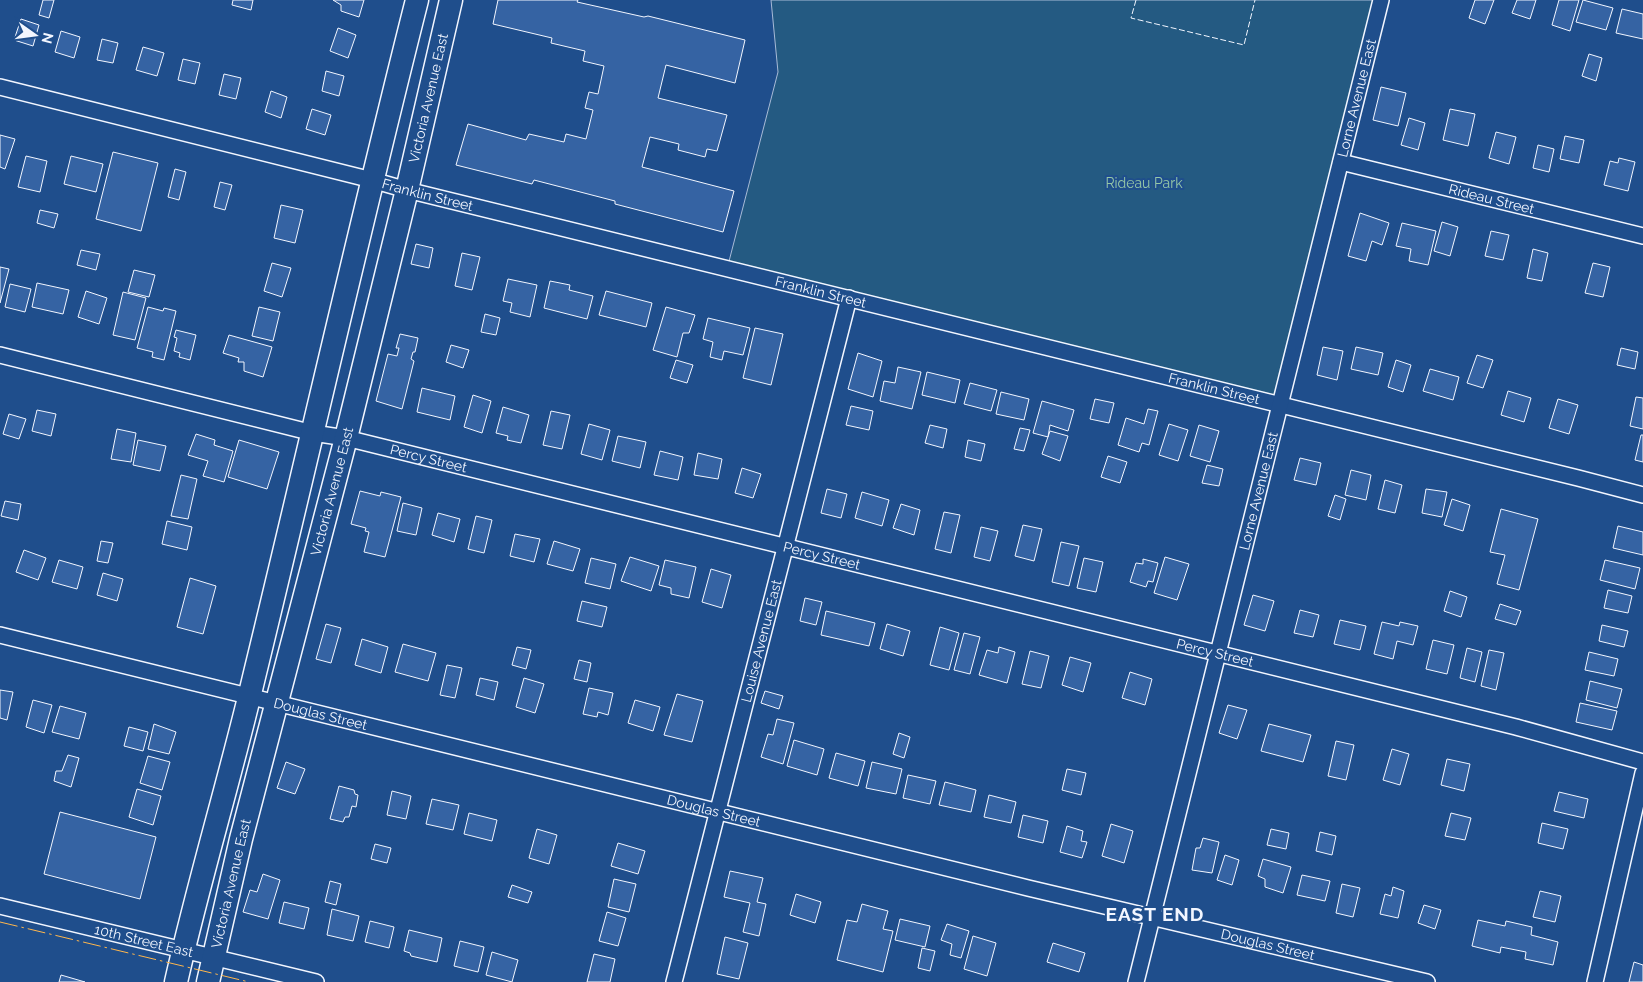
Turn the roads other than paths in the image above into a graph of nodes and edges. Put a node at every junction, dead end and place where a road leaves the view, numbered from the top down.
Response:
1 (417, 0) edge
2 (451, 0) edge
3 (1381, 0) edge
4 (0, 87) edge
5 (1341, 162) junction
6 (372, 180) junction
7 (407, 190) junction
8 (1643, 236) edge
9 (850, 298) junction
10 (0, 355) edge
11 (1279, 405) junction
12 (313, 433) junction
13 (346, 438) junction
14 (1643, 495) edge
15 (786, 546) junction
16 (0, 635) edge
17 (1218, 653) junction
18 (249, 697) junction
19 (276, 703) junction
20 (1643, 762) edge
21 (1643, 773) edge
22 (718, 811) junction
23 (0, 906) edge
24 (1152, 917) junction
25 (183, 951) junction
26 (214, 957) junction
27 (176, 982) edge
28 (208, 982) edge
29 (316, 982) edge
30 (674, 982) edge
31 (1136, 982) edge
32 (1427, 982) edge
33 (1595, 982) edge

1 - 6 main road, Victoria Avenue East
2 - 7 main road, Victoria Avenue East
3 - 5 street, Lorne Avenue East
4 - 6 street, Franklin Street
5 - 8 street, Rideau Street
5 - 11 street, Lorne Avenue East
6 - 7 street, Franklin Street
6 - 12 main road, Victoria Avenue East
7 - 9 street, Franklin Street
7 - 13 main road, Victoria Avenue East
9 - 11 street, Franklin Street
9 - 15 street, Louise Avenue East
10 - 12 street, Percy Street
11 - 14 street, Franklin Street
11 - 17 street, Lorne Avenue East
12 - 13 street, Percy Street
12 - 18 main road, Victoria Avenue East
13 - 15 street, Percy Street
13 - 19 main road, Victoria Avenue East
15 - 17 street, Percy Street
15 - 22 street, Louise Avenue East
16 - 18 street, Douglas Street
17 - 20 street, Percy Street
17 - 24 street, Lorne Avenue East
18 - 19 street, Douglas Street
18 - 25 main road, Victoria Avenue East
19 - 22 street, Douglas Street
19 - 26 main road, Victoria Avenue East
21 - 33 street
22 - 24 street, Douglas Street
22 - 30 street, Louise Avenue East
23 - 25 street, 10th Street East
24 - 31 street, Lorne Avenue East
24 - 32 street, Douglas Street
25 - 26 street, 10th Street East
25 - 27 main road, Victoria Avenue East
26 - 28 main road, Victoria Avenue East
26 - 29 street, 10th Street East

